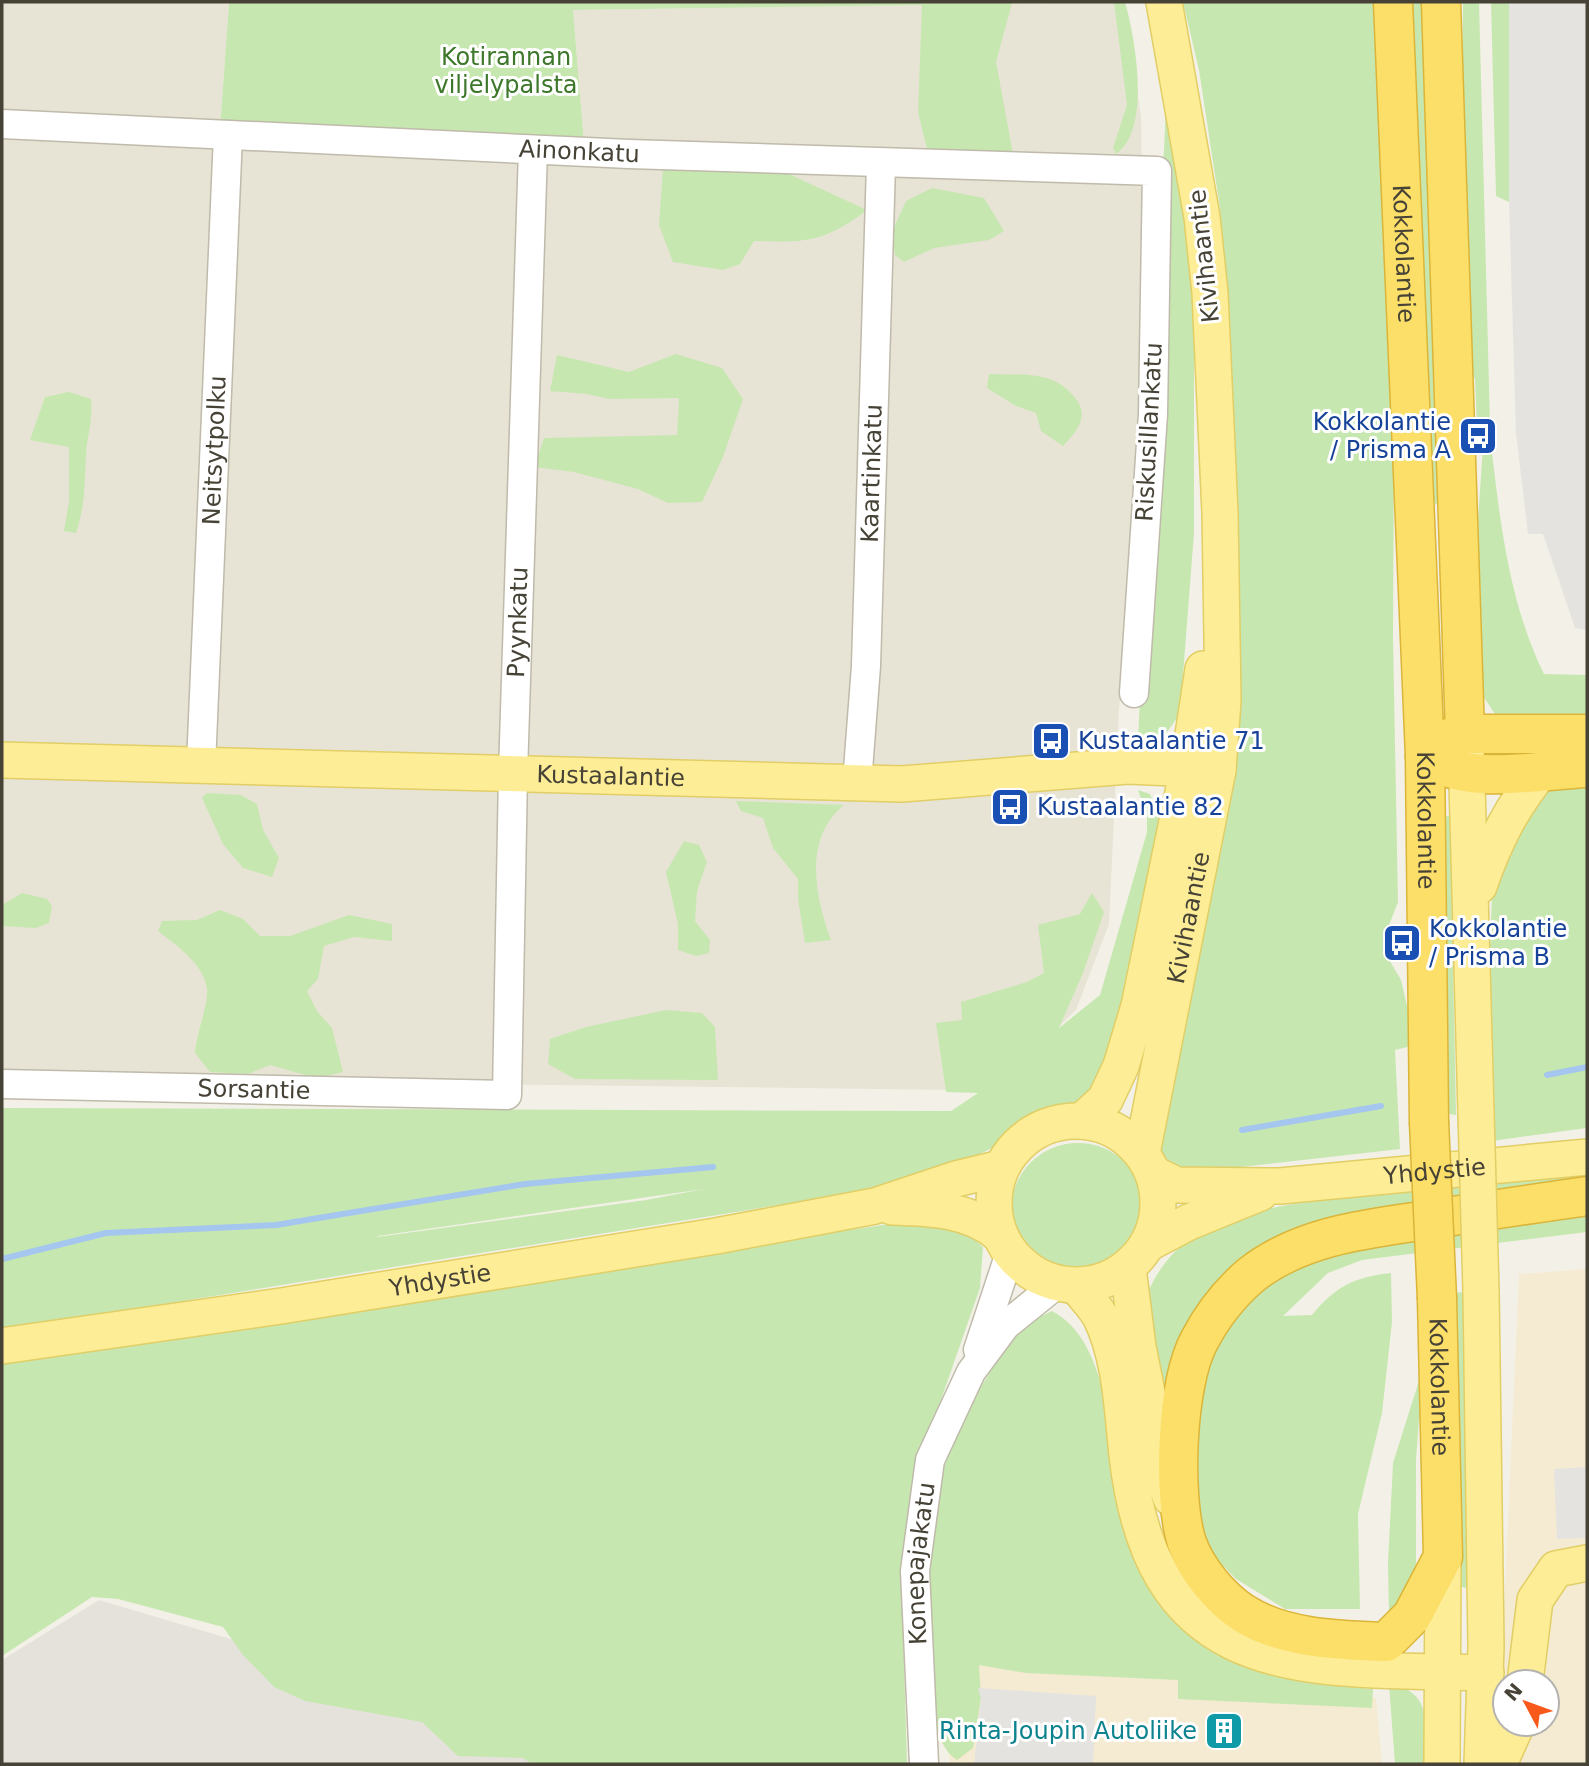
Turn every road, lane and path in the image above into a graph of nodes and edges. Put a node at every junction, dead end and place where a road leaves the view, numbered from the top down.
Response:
1 (1164, 2) edge
2 (1393, 2) edge
3 (1441, 2) edge
4 (2, 124) edge
5 (228, 135) junction
6 (533, 150) junction
7 (881, 164) junction
8 (1157, 171) joint
9 (1134, 693) dead end
10 (1465, 734) junction
11 (1587, 734) edge
12 (1425, 756) junction
13 (2, 760) edge
14 (201, 765) junction
15 (1587, 768) edge
16 (1203, 769) junction
17 (1542, 770) junction
18 (513, 773) junction
19 (1468, 775) junction
20 (857, 783) junction
21 (1472, 909) junction
22 (2, 1084) edge
23 (507, 1095) joint
24 (1082, 1121) junction
25 (1587, 1157) edge
26 (1148, 1164) junction
27 (1001, 1168) junction
28 (1280, 1186) junction
29 (1587, 1196) edge
30 (875, 1206) junction
31 (1005, 1244) junction
32 (1139, 1255) junction
33 (1067, 1285) junction
34 (2, 1346) edge
35 (971, 1372) junction
36 (1181, 1521) junction
37 (1443, 1557) junction
38 (1587, 1563) edge
39 (1386, 1642) junction
40 (1444, 1658) junction
41 (1486, 1660) junction
42 (1527, 1668) edge
43 (1511, 1738) edge
44 (924, 1764) edge
45 (1442, 1764) edge
46 (1482, 1764) edge
47 (1499, 1764) edge

1 - 16 main road, Kivihaantie
2 - 12 highway, Kokkolantie
3 - 10 highway, Kokkolantie
4 - 5 street, Ainonkatu
5 - 6 street, Ainonkatu
5 - 14 street, Neitsytpolku
6 - 7 street, Ainonkatu
6 - 18 street, Pyynkatu
7 - 8 street, Ainonkatu
7 - 20 street, Kaartinkatu
8 - 9 street, Riskusillankatu
10 - 11 highway
10 - 12 highway
10 - 19 main road, Kokkolantie
12 - 19 highway
12 - 37 highway, Kokkolantie, bridge
13 - 14 main road, Kustaalantie
14 - 18 main road, Kustaalantie
15 - 17 highway
16 - 20 main road, Kustaalantie
16 - 24 main road, Kivihaantie
16 - 26 main road, Kivihaantie
17 - 19 highway
17 - 21 main road
18 - 20 main road, Kustaalantie
18 - 23 street, Pyynkatu
19 - 21 main road, Kokkolantie
21 - 41 main road, Kokkolantie, bridge
22 - 23 street, Sorsantie
24 - 26 main road
24 - 27 main road
25 - 28 main road, Yhdystie
26 - 28 main road, Yhdystie
26 - 32 main road
27 - 30 main road, Yhdystie
27 - 31 main road
28 - 32 main road, Yhdystie
29 - 36 highway
30 - 31 main road, Yhdystie
30 - 34 main road, Yhdystie
31 - 33 main road
31 - 35 street, Konepajakatu
32 - 33 main road
32 - 36 main road
33 - 35 street, Konepajakatu
33 - 40 main road
35 - 44 street, Konepajakatu
36 - 39 highway
37 - 39 highway
37 - 40 main road, Kokkolantie
38 - 42 main road
39 - 40 main road
40 - 41 main road
40 - 45 main road, Kokkolantie
41 - 46 main road, Kokkolantie
43 - 47 main road

